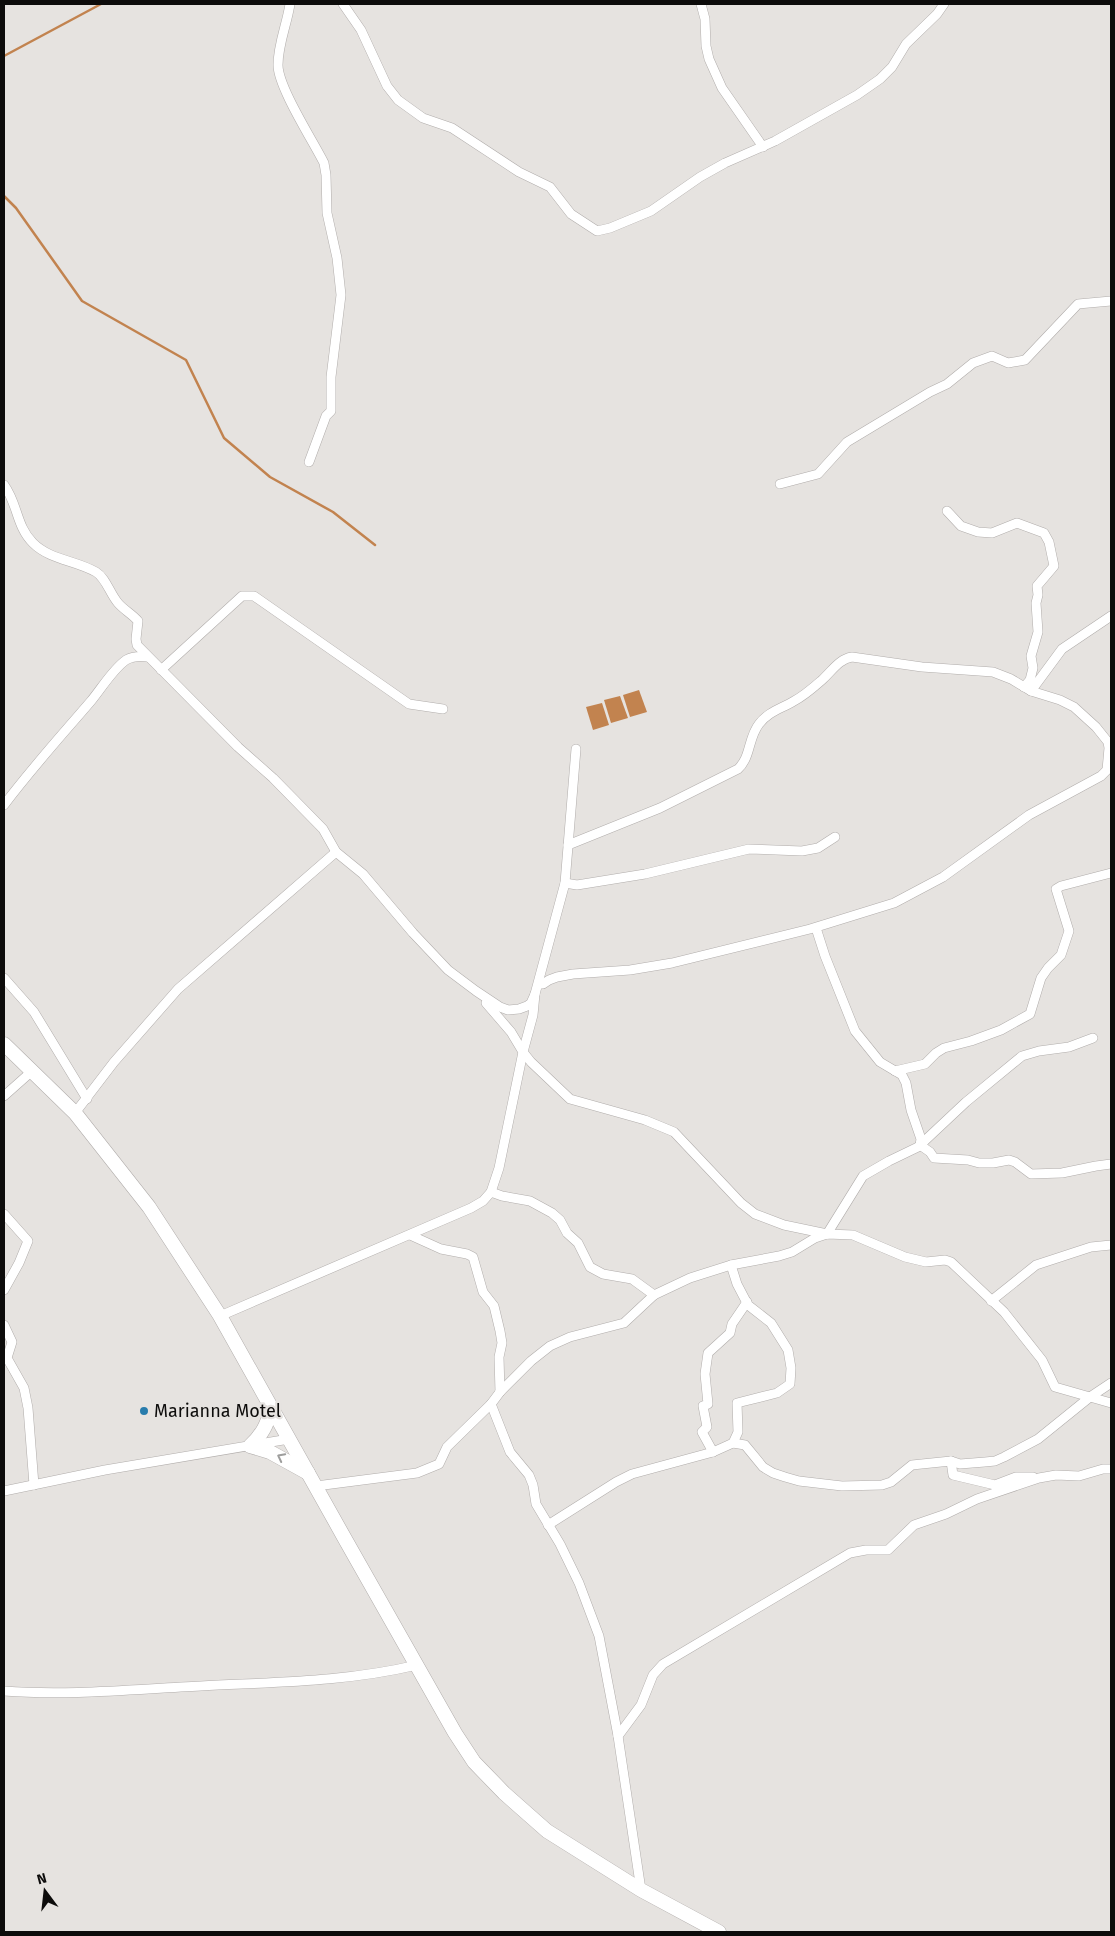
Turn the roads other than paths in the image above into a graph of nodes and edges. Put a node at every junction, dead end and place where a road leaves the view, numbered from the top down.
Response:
1 (290, 4) edge
2 (343, 4) edge
3 (701, 4) edge
4 (944, 4) edge
5 (763, 147) junction
6 (1111, 301) edge
7 (309, 462) dead end
8 (780, 484) dead end
9 (4, 486) edge
10 (947, 511) dead end
11 (1111, 616) edge
12 (148, 657) junction
13 (161, 670) junction
14 (1028, 689) junction
15 (443, 709) dead end
16 (576, 750) dead end
17 (4, 805) edge
18 (835, 837) dead end
19 (568, 845) junction
20 (336, 852) junction
21 (1111, 872) edge
22 (565, 883) junction
23 (816, 928) junction
24 (4, 978) edge
25 (539, 984) junction
26 (476, 991) junction
27 (536, 994) junction
28 (1092, 1038) dead end
29 (4, 1044) edge
30 (523, 1052) junction
31 (895, 1070) junction
32 (31, 1072) junction
33 (4, 1096) edge
34 (87, 1099) junction
35 (75, 1113) junction
36 (920, 1145) junction
37 (1111, 1164) edge
38 (491, 1192) junction
39 (4, 1214) edge
40 (410, 1234) junction
41 (827, 1234) junction
42 (1111, 1245) edge
43 (731, 1265) junction
44 (4, 1290) edge
45 (654, 1295) junction
46 (991, 1301) junction
47 (747, 1302) junction
48 (220, 1316) junction
49 (4, 1325) edge
50 (1111, 1382) edge
51 (500, 1392) junction
52 (1090, 1396) junction
53 (1111, 1403) edge
54 (491, 1404) junction
55 (272, 1408) junction
56 (289, 1439) junction
57 (733, 1443) junction
58 (250, 1446) junction
59 (713, 1452) junction
60 (951, 1461) junction
61 (1111, 1469) edge
62 (308, 1473) junction
63 (1039, 1478) junction
64 (34, 1485) junction
65 (316, 1486) junction
66 (4, 1491) edge
67 (548, 1525) junction
68 (417, 1665) junction
69 (4, 1691) edge
70 (618, 1736) junction
71 (642, 1890) junction
72 (719, 1932) edge

1 - 7 street
2 - 5 street
3 - 5 street
4 - 5 street
6 - 8 street
9 - 12 street
10 - 14 street
11 - 14 street
12 - 13 street
12 - 17 street
13 - 15 street
13 - 20 street
14 - 19 street
14 - 23 street
16 - 19 street
18 - 22 street
19 - 22 street
20 - 26 street
20 - 34 street
21 - 31 street
22 - 25 street
23 - 25 street
23 - 31 street
24 - 34 street
25 - 27 street
26 - 27 street
26 - 30 street
27 - 30 street
28 - 36 street
29 - 32 main road
30 - 38 street
30 - 41 street
31 - 36 street
32 - 33 street
32 - 35 main road
34 - 35 street
35 - 48 main road
36 - 37 street
36 - 41 street
38 - 40 street
38 - 45 street
39 - 44 street
40 - 48 street
40 - 51 street
41 - 43 street
41 - 46 street
42 - 46 street
43 - 45 street
43 - 47 street
45 - 51 street
46 - 52 street
47 - 57 street
47 - 59 street
48 - 55 main road
49 - 64 street
50 - 52 street
51 - 54 street
52 - 53 street
52 - 60 street
54 - 65 street
54 - 67 street
55 - 56 main road
55 - 58 main road
56 - 58 street
56 - 62 main road
57 - 59 street
57 - 60 street
62 -> 58 main road
58 - 64 street
59 - 67 street
60 - 63 street
61 - 63 street
62 - 65 main road
63 - 70 street
64 - 66 street
65 - 68 main road
67 - 70 street
68 - 69 street
68 - 71 main road
70 - 71 street
71 - 72 main road

